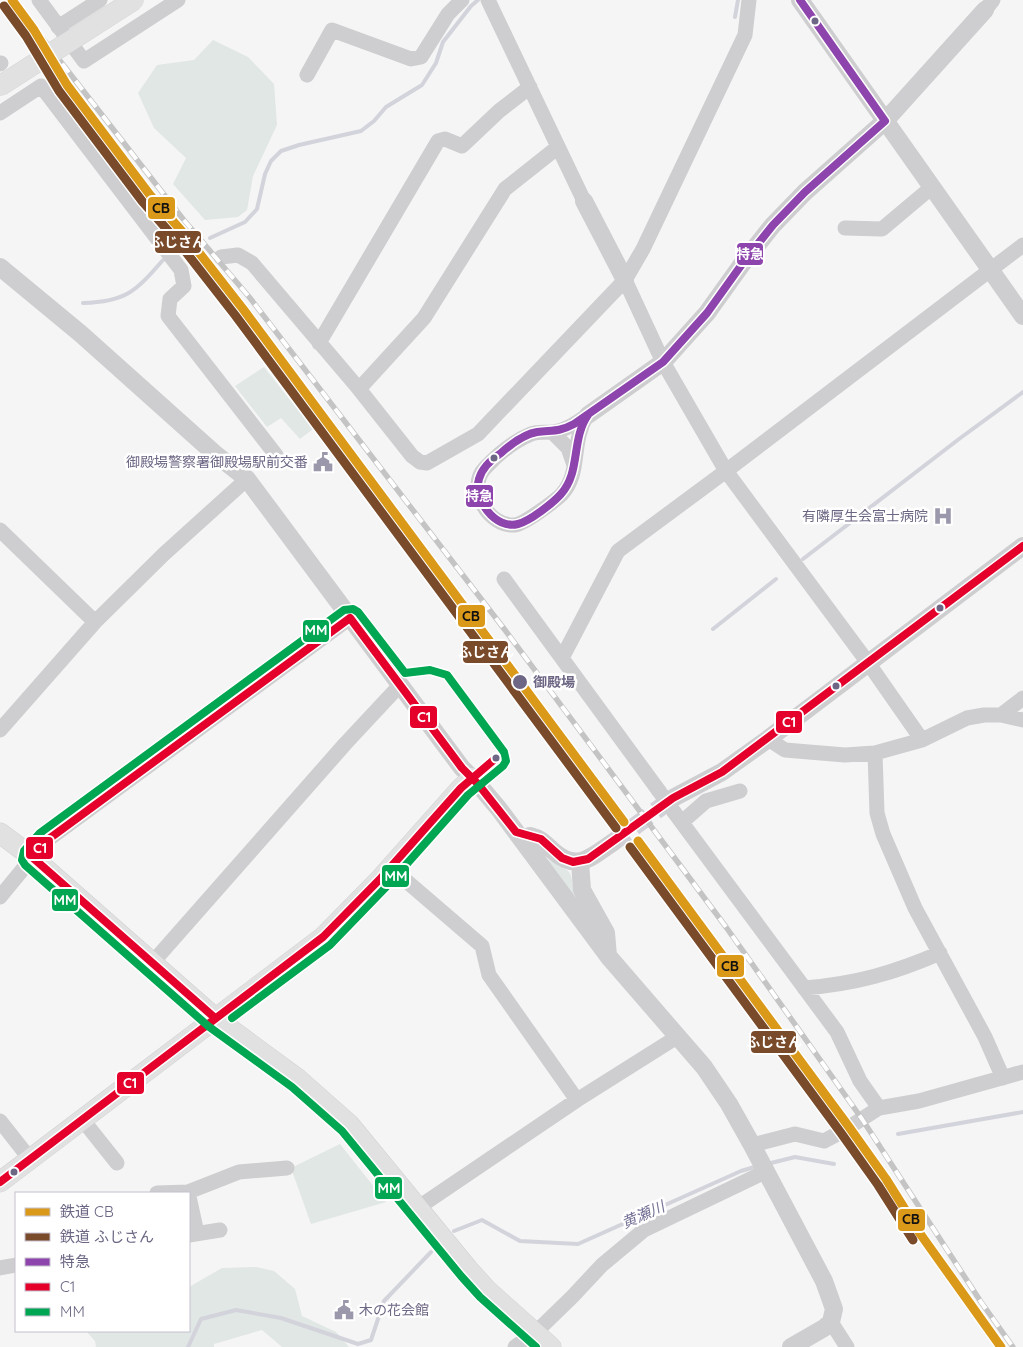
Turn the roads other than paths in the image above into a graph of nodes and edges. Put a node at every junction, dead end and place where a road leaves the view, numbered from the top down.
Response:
1 (39, 0) edge
2 (100, 0) edge
3 (134, 0) edge
4 (178, 0) edge
5 (462, 0) edge
6 (749, 0) edge
7 (800, 0) edge
8 (488, 1) edge
9 (989, 5) edge
10 (58, 27) junction
11 (307, 75) dead end
12 (0, 86) edge
13 (530, 87) junction
14 (0, 113) edge
15 (884, 121) junction
16 (558, 147) junction
17 (932, 188) junction
18 (584, 201) joint
19 (845, 228) dead end
20 (1023, 245) edge
21 (221, 257) dead end
22 (0, 267) edge
23 (990, 270) junction
24 (625, 280) junction
25 (1023, 316) edge
26 (319, 343) junction
27 (663, 362) junction
28 (359, 389) junction
29 (588, 415) junction
30 (552, 432) junction
31 (276, 455) dead end
32 (574, 468) junction
33 (726, 471) junction
34 (247, 479) junction
35 (0, 530) edge
36 (1023, 546) edge
37 (504, 578) dead end
38 (350, 618) junction
39 (95, 622) junction
40 (562, 658) junction
41 (869, 664) junction
42 (401, 684) junction
43 (1023, 698) edge
44 (1001, 715) junction
45 (1023, 720) edge
46 (0, 730) edge
47 (768, 739) junction
48 (922, 740) junction
49 (875, 753) junction
50 (472, 778) junction
51 (708, 779) junction
52 (740, 791) dead end
53 (716, 798) junction
54 (672, 806) junction
55 (0, 833) edge
56 (523, 834) junction
57 (612, 843) tunnel mouth
58 (32, 857) junction
59 (580, 862) junction
60 (390, 868) junction
61 (0, 897) edge
62 (940, 953) junction
63 (608, 956) junction
64 (153, 962) junction
65 (804, 988) junction
66 (215, 1018) junction
67 (677, 1037) junction
68 (1023, 1072) edge
69 (1003, 1078) junction
70 (577, 1100) junction
71 (879, 1108) junction
72 (82, 1119) junction
73 (0, 1121) edge
74 (754, 1150) junction
75 (30, 1159) junction
76 (116, 1163) dead end
77 (286, 1168) dead end
78 (765, 1172) junction
79 (0, 1182) edge
80 (188, 1192) edge
81 (419, 1207) junction
82 (190, 1209) edge
83 (220, 1230) dead end
84 (193, 1234) edge
85 (15, 1265) edge
86 (0, 1268) edge
87 (831, 1322) junction
88 (535, 1333) junction
89 (515, 1347) edge
90 (551, 1347) edge
91 (791, 1347) edge
92 (847, 1347) edge

1 - 10 street
2 - 10 street
3 - 12 main road, bridge
4 - 10 street
5 - 11 street
6 - 24 street
7 - 15 street
8 - 13 street
9 - 15 street
13 - 16 street
13 - 26 street
14 - 31 street
15 - 17 street
15 - 27 street
16 - 18 street
16 - 28 street
17 - 19 street
17 - 23 street
18 - 24 street
20 - 23 street
21 - 26 street
22 - 34 street
23 - 25 street
23 - 33 street
24 - 27 street
24 - 28 street
26 - 28 street
27 - 29 street
27 - 33 street
29 - 30 street
29 - 32 street
30 - 32 street
30 - 32 street
33 - 40 street
33 - 41 street
34 - 38 street
34 - 39 street
35 - 39 street
36 - 41 street
37 - 40 street
38 - 42 street
38 - 58 street
39 - 46 street
40 - 54 street
41 - 47 street
41 - 48 street
42 - 50 street
42 - 64 street
43 - 44 street
44 - 45 street
44 - 48 street
47 - 49 street
47 - 51 street
48 - 49 street
49 - 62 street
50 - 56 street
50 - 60 main road
51 - 53 street
51 - 54 street
52 - 53 street
53 - 54 street
54 - 65 street
55 - 58 main road
56 - 59 street
56 - 63 street
57 - 59 street
58 - 61 street
58 - 64 main road
59 - 63 street
60 - 66 main road
60 - 70 street
62 - 65 street
62 - 69 street
63 - 67 street
64 - 66 main road
65 - 71 street
66 - 72 main road
66 - 81 main road
67 - 70 street
67 - 74 street
68 - 69 street
69 - 71 street
70 - 81 street
71 - 74 street
72 - 75 main road
72 - 76 street
73 - 75 street
74 - 78 street
75 - 79 main road
77 - 80 street
78 - 87 street
78 - 88 street
81 - 88 main road
82 - 84 street
83 - 84 street
85 - 86 street
87 - 91 street
87 - 92 street
88 - 89 street
88 - 90 main road

